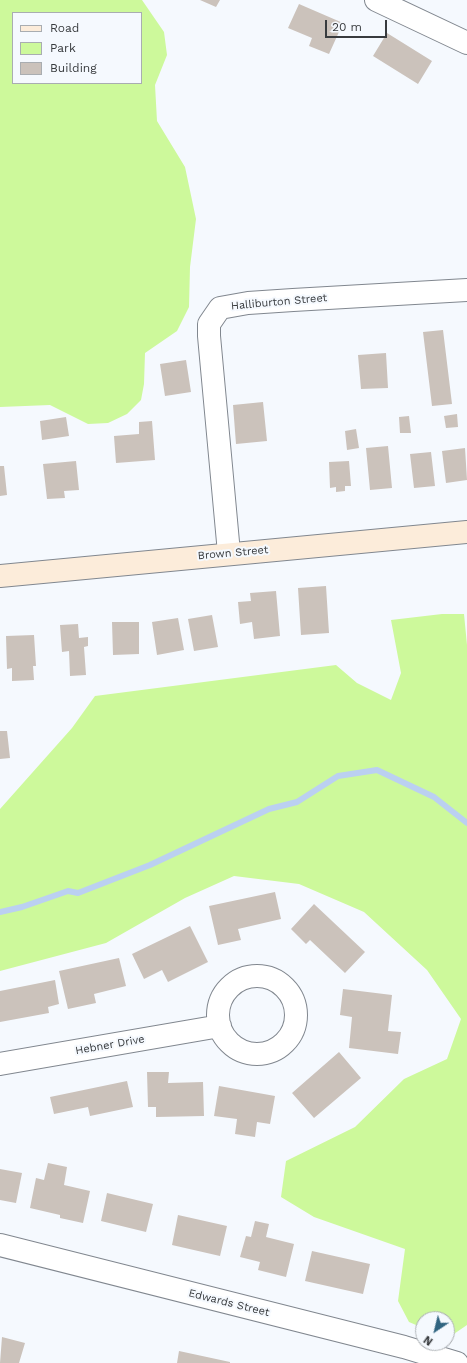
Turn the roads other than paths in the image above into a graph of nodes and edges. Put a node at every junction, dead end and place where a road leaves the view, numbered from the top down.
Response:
1 (376, 0) edge
2 (467, 43) edge
3 (467, 290) edge
4 (467, 532) edge
5 (229, 553) junction
6 (0, 576) edge
7 (220, 1026) dead end
8 (0, 1064) edge
9 (0, 1245) edge
10 (457, 1363) edge

1 - 2 street
3 - 5 street, Halliburton Street
4 - 5 street, Brown Street
5 - 6 street, Brown Street
7 - 8 street, Hebner Drive
9 - 10 street, Edwards Street

